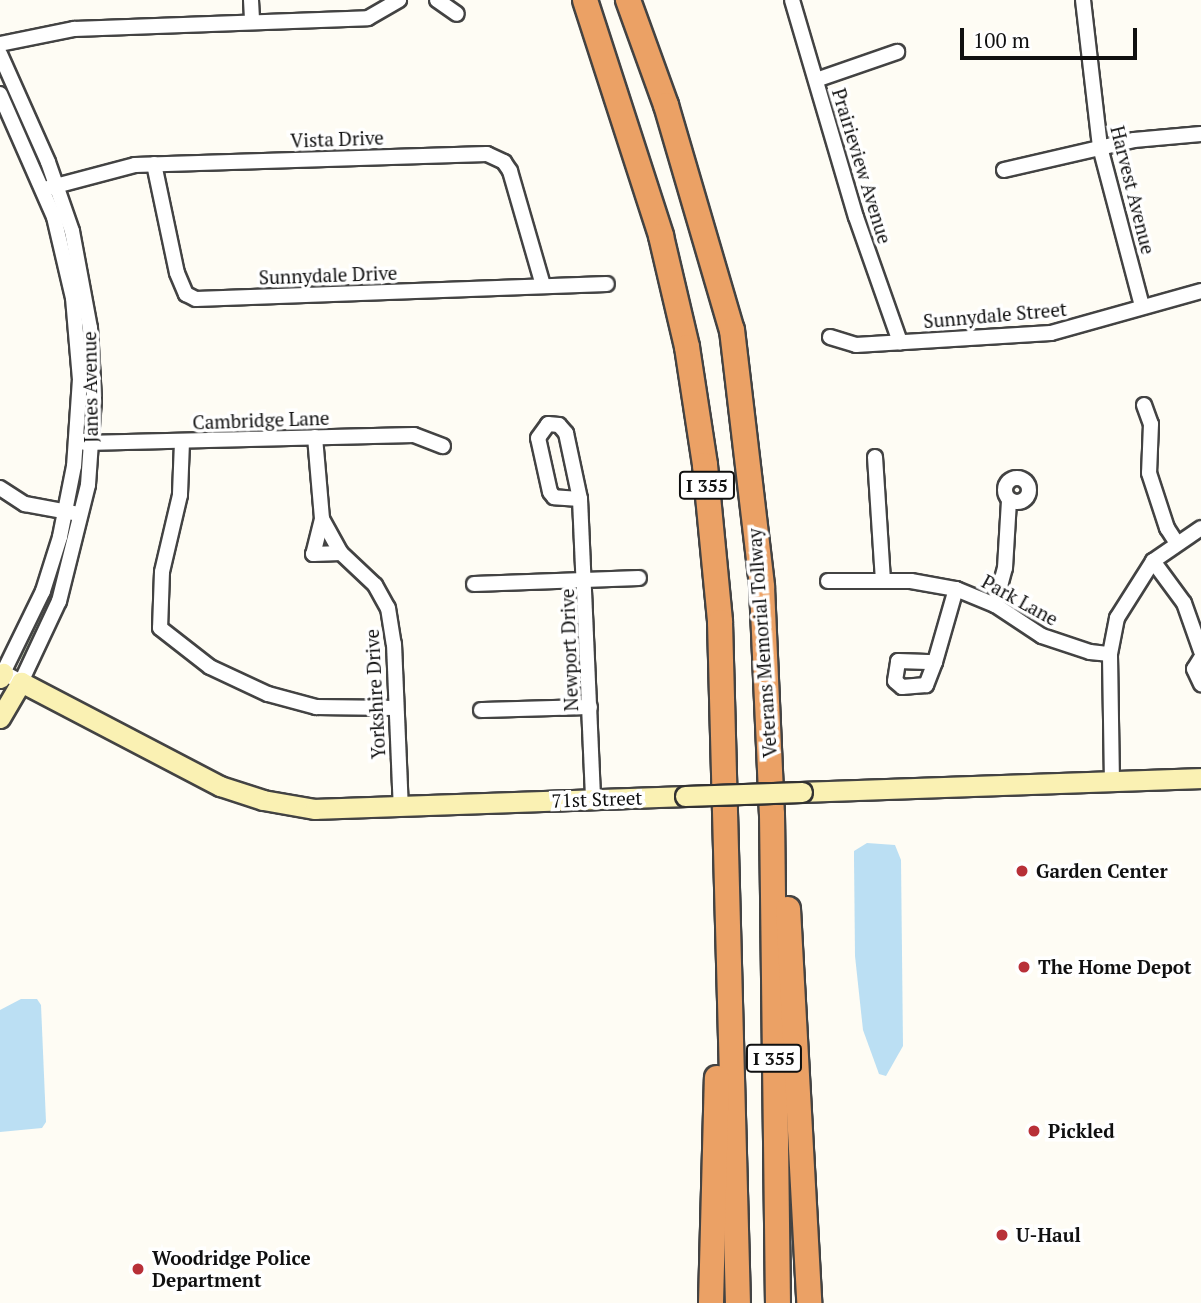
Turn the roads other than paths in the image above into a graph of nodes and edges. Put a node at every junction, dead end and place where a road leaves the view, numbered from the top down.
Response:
1 (251, 0) edge
2 (399, 0) edge
3 (437, 0) edge
4 (585, 0) edge
5 (628, 0) edge
6 (792, 0) edge
7 (1083, 0) edge
8 (457, 14) dead end
9 (252, 22) junction
10 (0, 44) edge
11 (897, 52) dead end
12 (0, 54) edge
13 (816, 80) junction
14 (0, 94) edge
15 (1201, 134) edge
16 (1100, 147) junction
17 (154, 164) junction
18 (1003, 170) dead end
19 (50, 187) junction
20 (607, 284) dead end
21 (543, 285) junction
22 (1201, 291) edge
23 (1142, 306) junction
24 (831, 337) dead end
25 (900, 342) junction
26 (1144, 405) dead end
27 (315, 437) junction
28 (182, 442) junction
29 (77, 443) junction
30 (92, 444) junction
31 (443, 446) dead end
32 (875, 457) dead end
33 (0, 488) edge
34 (580, 499) junction
35 (1009, 500) dead end
36 (65, 512) junction
37 (81, 515) junction
38 (322, 519) junction
39 (1201, 528) edge
40 (1176, 542) junction
41 (341, 554) junction
42 (1153, 561) junction
43 (639, 578) dead end
44 (586, 580) junction
45 (883, 580) junction
46 (828, 581) dead end
47 (474, 584) dead end
48 (956, 589) junction
49 (995, 605) junction
50 (1201, 652) edge
51 (1110, 654) junction
52 (1201, 658) edge
53 (935, 662) dead end
54 (1, 674) edge
55 (21, 682) junction
56 (1201, 684) edge
57 (590, 707) junction
58 (395, 708) junction
59 (481, 710) dead end
60 (0, 718) edge
61 (1201, 778) edge
62 (1112, 783) junction
63 (593, 799) junction
64 (401, 808) junction
65 (772, 814) junction
66 (729, 985) junction
67 (711, 1303) edge
68 (738, 1303) edge
69 (778, 1303) edge
70 (809, 1303) edge

1 - 9 street
2 - 9 street
3 - 8 street
4 - 66 highway, I 355
5 - 65 highway, Veterans Memorial Tollway / I 355
6 - 13 street, Prairieview Avenue
7 - 16 street, Harvest Avenue
9 - 10 street
11 - 13 street
12 - 19 street, Janes Avenue
13 - 25 street, Prairieview Avenue
14 - 19 street, Janes Avenue
15 - 16 street
16 - 18 street
16 - 23 street, Harvest Avenue
17 - 19 street, Vista Drive
17 - 21 street, Vista Drive
17 - 21 street, Sunnydale Drive
19 - 29 street, Janes Avenue
19 - 30 street, Janes Avenue
20 - 21 street, Sunnydale Drive
22 - 23 street, Sunnydale Street
23 - 25 street, Sunnydale Street
24 - 25 street, Sunnydale Street
26 - 40 street
27 - 28 street, Cambridge Lane
27 - 31 street, Cambridge Lane
27 - 38 street, Yorkshire Drive
28 - 30 street, Cambridge Lane
28 - 58 street
29 - 30 street, Cambridge Lane
29 - 36 street, Janes Avenue
30 - 37 street, Janes Avenue
32 - 45 street
33 - 36 street
34 - 34 street, Newport Drive
34 - 44 street, Newport Drive
35 - 49 street
36 - 37 street
36 - 54 street, Janes Avenue
37 - 55 street, Janes Avenue
38 - 41 street, Yorkshire Drive
38 - 41 street, Yorkshire Drive
39 - 40 street
40 - 42 street
41 - 58 street, Yorkshire Drive
42 - 50 street
42 - 51 street
43 - 44 street
44 - 47 street
44 - 57 street, Newport Drive
45 - 46 street, Park Lane
45 - 48 street, Park Lane
48 - 49 street, Park Lane
48 - 53 street
49 - 51 street, Park Lane
51 - 62 street
52 - 56 street
54 - 55 street
55 - 60 street, Janes Avenue
55 - 64 street, 71st Street
57 - 59 street
57 - 63 street, Newport Drive
58 - 64 street, Yorkshire Drive
61 - 62 street, 71st Street
62 - 63 street, 71st Street, bridge
63 - 64 street, 71st Street
65 - 69 highway, Veterans Memorial Tollway / I 355
65 - 70 highway
66 - 67 highway
66 - 68 highway, I 355

